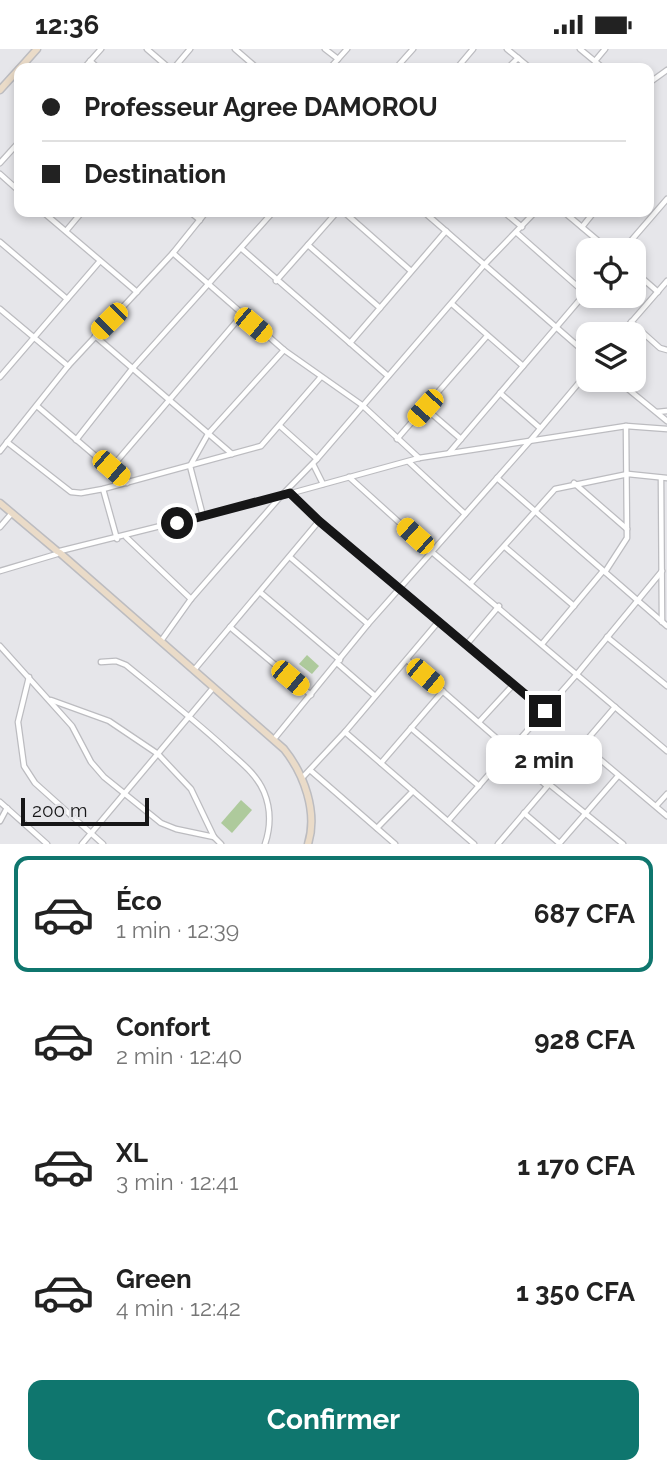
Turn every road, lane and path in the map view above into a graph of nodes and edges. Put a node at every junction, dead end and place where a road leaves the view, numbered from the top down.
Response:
1 (37, 49) edge
2 (101, 49) edge
3 (147, 49) edge
4 (190, 49) edge
5 (235, 49) edge
6 (325, 49) edge
7 (347, 49) edge
8 (413, 49) edge
9 (474, 49) edge
10 (508, 49) edge
11 (580, 49) edge
12 (605, 49) edge
13 (518, 58) junction
14 (338, 59) junction
15 (90, 61) joint
16 (595, 61) junction
17 (402, 62) edge
18 (24, 63) edge
19 (92, 63) edge
20 (165, 63) edge
21 (176, 63) edge
22 (251, 63) edge
23 (334, 63) edge
24 (461, 63) edge
25 (514, 63) edge
26 (524, 63) edge
27 (597, 63) edge
28 (14, 74) edge
29 (0, 90) edge
30 (14, 148) edge
31 (0, 163) edge
32 (0, 174) edge
33 (14, 187) edge
34 (667, 199) edge
35 (654, 214) edge
36 (49, 217) edge
37 (78, 217) edge
38 (196, 217) edge
39 (202, 217) edge
40 (267, 217) edge
41 (333, 217) edge
42 (350, 217) edge
43 (430, 217) edge
44 (510, 217) edge
45 (531, 217) edge
46 (570, 217) edge
47 (590, 217) edge
48 (651, 217) edge
49 (200, 220) junction
50 (522, 227) junction
51 (582, 227) junction
52 (66, 231) junction
53 (446, 231) junction
54 (517, 233) junction
55 (595, 238) edge
56 (633, 238) edge
57 (0, 242) edge
58 (308, 245) junction
59 (242, 249) junction
60 (173, 253) junction
61 (100, 261) junction
62 (484, 265) junction
63 (411, 271) junction
64 (276, 281) junction
65 (667, 281) edge
66 (646, 282) edge
67 (208, 283) junction
68 (576, 283) edge
69 (665, 289) edge
70 (138, 292) junction
71 (658, 292) junction
72 (68, 299) junction
73 (452, 304) junction
74 (576, 304) edge
75 (380, 308) junction
76 (0, 309) edge
77 (242, 315) junction
78 (631, 322) edge
79 (556, 326) junction
80 (646, 335) edge
81 (95, 336) junction
82 (487, 336) junction
83 (33, 338) junction
84 (350, 343) junction
85 (576, 344) edge
86 (284, 350) junction
87 (667, 350) edge
88 (68, 366) junction
89 (523, 366) junction
90 (132, 369) junction
91 (388, 376) junction
92 (0, 377) edge
93 (320, 378) junction
94 (576, 386) edge
95 (632, 392) edge
96 (500, 393) junction
97 (168, 399) junction
98 (362, 405) junction
99 (37, 406) junction
100 (425, 408) junction
101 (667, 411) edge
102 (656, 412) junction
103 (667, 421) edge
104 (280, 426) junction
105 (626, 426) junction
106 (540, 428) junction
107 (667, 429) edge
108 (208, 434) junction
109 (397, 439) junction
110 (461, 439) junction
111 (76, 440) junction
112 (7, 442) junction
113 (529, 442) junction
114 (0, 451) edge
115 (232, 454) junction
116 (448, 454) junction
117 (419, 458) junction
118 (408, 461) junction
119 (315, 462) junction
120 (190, 466) junction
121 (111, 468) junction
122 (628, 474) junction
123 (348, 476) junction
124 (497, 478) junction
125 (664, 478) edge
126 (127, 483) junction
127 (574, 483) junction
128 (323, 484) junction
129 (103, 489) junction
130 (290, 493) junction
131 (281, 496) junction
132 (0, 503) edge
133 (535, 510) junction
134 (12, 513) junction
135 (465, 514) junction
136 (203, 516) junction
137 (319, 521) junction
138 (0, 527) edge
139 (628, 530) junction
140 (126, 536) junction
141 (117, 539) junction
142 (664, 544) edge
143 (505, 547) junction
144 (58, 552) junction
145 (432, 552) junction
146 (290, 558) junction
147 (0, 571) edge
148 (604, 571) junction
149 (662, 571) junction
150 (471, 583) junction
151 (400, 587) junction
152 (261, 593) junction
153 (191, 599) junction
154 (638, 601) junction
155 (499, 606) junction
156 (574, 606) junction
157 (439, 621) junction
158 (368, 624) junction
159 (665, 624) edge
160 (230, 627) junction
161 (607, 637) junction
162 (161, 642) junction
163 (467, 643) junction
164 (542, 644) junction
165 (0, 646) edge
166 (407, 660) junction
167 (339, 661) junction
168 (101, 662) dead end
169 (193, 670) junction
170 (577, 674) junction
171 (29, 676) junction
172 (513, 685) junction
173 (667, 686) edge
174 (214, 687) junction
175 (443, 691) junction
176 (311, 695) junction
177 (375, 696) junction
178 (51, 700) junction
179 (615, 707) junction
180 (545, 711) junction
181 (190, 716) junction
182 (479, 722) junction
183 (411, 728) junction
184 (345, 732) junction
185 (274, 739) junction
186 (583, 745) junction
187 (509, 751) junction
188 (667, 751) edge
189 (158, 754) junction
190 (381, 763) junction
191 (310, 770) junction
192 (618, 776) junction
193 (302, 778) junction
194 (548, 785) junction
195 (479, 786) junction
196 (412, 791) junction
197 (125, 793) junction
198 (667, 794) edge
199 (0, 802) edge
200 (656, 806) junction
201 (7, 809) junction
202 (524, 813) junction
203 (586, 813) junction
204 (667, 816) edge
205 (0, 821) edge
206 (448, 821) junction
207 (377, 829) junction
208 (91, 834) junction
209 (214, 837) junction
210 (311, 843) edge
211 (47, 844) edge
212 (82, 844) edge
213 (103, 844) edge
214 (221, 844) edge
215 (265, 844) edge
216 (395, 844) edge
217 (474, 844) edge
218 (498, 844) edge
219 (559, 844) edge
220 (623, 844) edge

1 - 18 street
2 - 15 street
3 - 20 street
4 - 21 street
5 - 22 street
6 - 14 street
7 - 14 street
8 - 17 street
9 - 24 street
10 - 13 street
11 - 16 street
12 - 16 street
13 - 25 street
13 - 26 street
14 - 23 street
15 - 19 street
16 - 27 street
28 - 29 street
30 - 31 street
32 - 33 street
34 - 35 street
36 - 52 street
37 - 52 street
38 - 49 street
39 - 49 street
40 - 59 street
41 - 58 street
42 - 63 street
43 - 53 street
44 - 50 street
45 - 50 street
46 - 51 street
47 - 51 street
48 - 56 street
49 - 60 street
50 - 54 street
51 - 55 street
52 - 61 street
53 - 62 street
53 - 63 street
54 - 62 street
54 - 68 street
57 - 72 street
58 - 64 street
58 - 75 street
59 - 64 street
59 - 67 street
60 - 67 street
60 - 70 street
61 - 70 street
61 - 72 street
62 - 73 street
62 - 79 street
63 - 75 street
64 - 84 street
65 - 69 street
66 - 71 street
67 - 77 street
67 - 90 street
69 - 71 street
70 - 81 street
71 - 78 street
72 - 83 street
73 - 82 street
73 - 91 street
74 - 79 street
75 - 84 street
76 - 83 street
77 - 86 street
77 - 97 street
79 - 85 street
79 - 89 street
80 - 87 street
81 - 88 street
81 - 90 street
82 - 89 street
82 - 100 street
83 - 88 street
83 - 92 street
84 - 91 street
86 - 93 street
86 - 108 street
88 - 99 street
89 - 96 street
90 - 97 street
90 - 111 street
91 - 98 street
93 - 98 street
93 - 104 street
94 - 106 street
95 - 102 street
96 - 106 street
96 - 110 street
97 - 108 street
97 - 121 street
98 - 109 street
98 - 119 street
99 - 111 street
99 - 112 street
100 - 109 street
100 - 110 street
101 - 102 street
102 - 103 street
104 - 115 street
104 - 119 street
105 - 107 street
105 - 113 street
105 - 122 street
106 - 113 street
108 - 115 street
108 - 120 street
109 - 117 street
110 - 116 street
111 - 121 street
112 - 114 street
112 - 129 street
113 - 116 street
113 - 124 street
115 - 120 street
116 - 117 street
117 - 118 street
118 - 123 street
118 - 135 street
119 - 128 street
119 - 131 street
120 - 126 street
120 - 136 street
121 - 126 street
122 - 125 street
122 - 127 street
122 - 139 street
123 - 128 street
123 - 145 street
124 - 133 street
124 - 135 street
125 - 142 street
126 - 129 street
127 - 133 street
127 - 139 street
128 - 130 street
129 - 141 street
130 - 131 street
130 - 137 street
131 - 136 street
131 - 153 street
132 - 134 street
133 - 143 street
133 - 148 street
134 - 138 street
134 - 144 street
135 - 145 street
136 - 140 street
137 - 146 street
137 - 151 street
139 - 148 street
140 - 141 street
140 - 153 street
141 - 144 street
142 - 149 street
143 - 150 street
143 - 156 street
144 - 147 street
144 - 162 street
145 - 150 street
145 - 151 street
146 - 152 street
146 - 158 street
148 - 154 street
148 - 156 street
149 - 154 street
149 - 159 street
150 - 155 street
151 - 157 street
151 - 158 street
152 - 160 street
152 - 167 street
153 - 162 street
154 - 159 street
154 - 161 street
155 - 163 street
155 - 164 street
156 - 164 street
157 - 163 street
157 - 166 street
158 - 167 street
160 - 169 street
160 - 176 street
161 - 170 street
161 - 173 street
162 - 169 street
163 - 172 street
164 - 170 street
165 - 171 street
166 - 175 street
166 - 177 street
167 - 176 street
167 - 177 street
168 - 181 street
169 - 174 street
170 - 179 street
170 - 180 street
171 - 178 street
171 - 208 street
172 - 180 street
172 - 182 street
174 - 181 street
174 - 185 street
175 - 182 street
175 - 183 street
176 - 185 street
177 - 184 street
178 - 189 street
178 - 197 street
179 - 186 street
179 - 188 street
180 - 187 street
181 - 189 street
181 - 215 street
182 - 187 street
183 - 190 street
183 - 195 street
184 - 190 street
184 - 191 street
185 - 193 street
186 - 192 street
186 - 194 street
187 - 194 street
187 - 195 street
189 - 197 street
189 - 209 street
190 - 196 street
191 - 193 street
191 - 207 street
192 - 200 street
192 - 203 street
193 - 210 street
194 - 202 street
194 - 203 street
195 - 206 street
196 - 206 street
196 - 207 street
197 - 208 street
197 - 209 street
198 - 200 street
199 - 201 street
200 - 204 street
201 - 205 street
201 - 211 street
202 - 218 street
202 - 219 street
203 - 219 street
203 - 220 street
206 - 217 street
207 - 216 street
208 - 212 street
208 - 213 street
209 - 214 street

